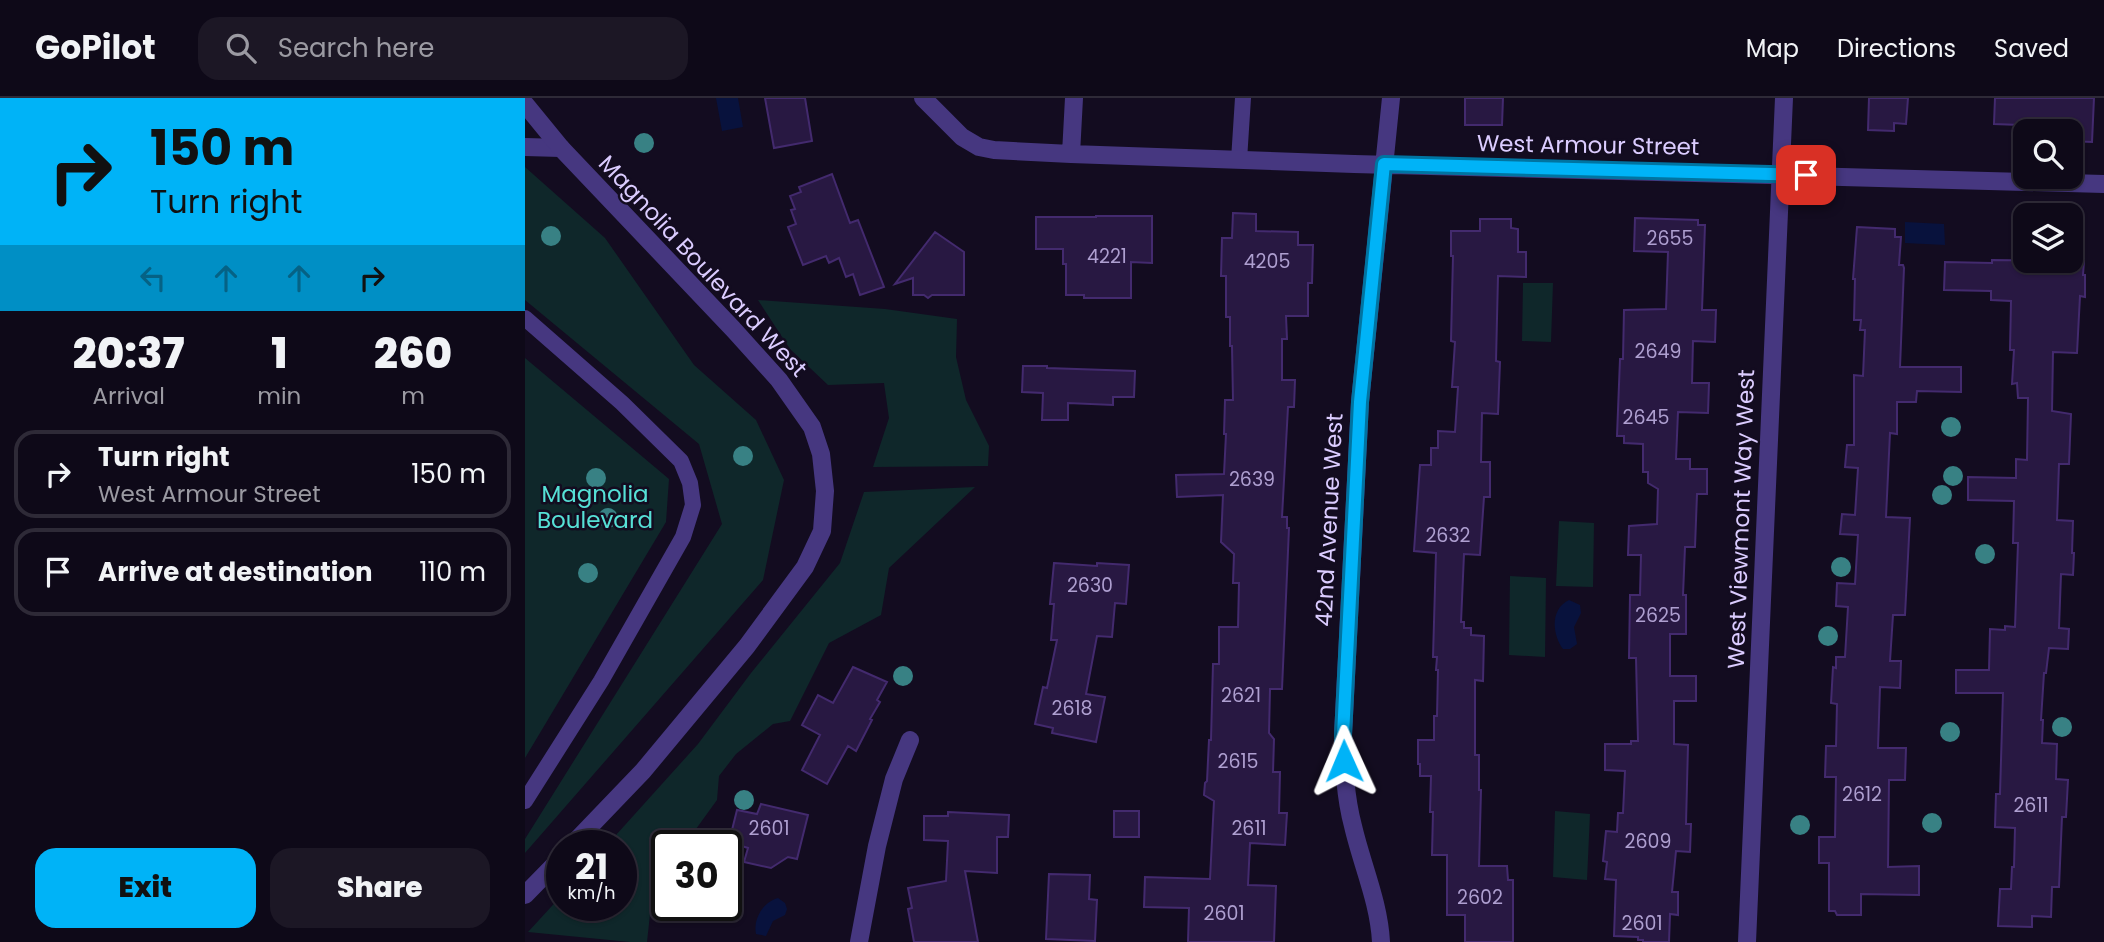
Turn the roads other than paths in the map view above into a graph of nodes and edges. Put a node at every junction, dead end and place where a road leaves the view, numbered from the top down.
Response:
1 (923, 98) edge
2 (1074, 98) edge
3 (1243, 98) edge
4 (1391, 98) edge
5 (1784, 98) edge
6 (525, 104) edge
7 (525, 148) edge
8 (561, 148) junction
9 (1071, 155) junction
10 (1239, 160) junction
11 (1384, 164) junction
12 (1780, 174) junction
13 (2104, 184) edge
14 (525, 318) edge
15 (910, 740) dead end
16 (525, 801) edge
17 (586, 830) edge
18 (546, 873) edge
19 (525, 895) edge
20 (859, 942) edge
21 (1381, 942) edge
22 (1747, 942) edge

1 - 9 street, West Armour Street
2 - 9 street
3 - 10 lane
4 - 11 street, 42nd Avenue West
5 - 12 street, West Viewmont Way West
6 - 8 street, Magnolia Boulevard West
7 - 8 street
8 - 17 street, Magnolia Boulevard West
9 - 10 street, West Armour Street
10 - 11 street, West Armour Street
11 - 12 street, West Armour Street
11 - 21 street, 42nd Avenue West
12 - 13 street, West Armour Street
12 - 22 street, West Viewmont Way West
14 - 16 lane
15 - 20 street
18 - 19 street

